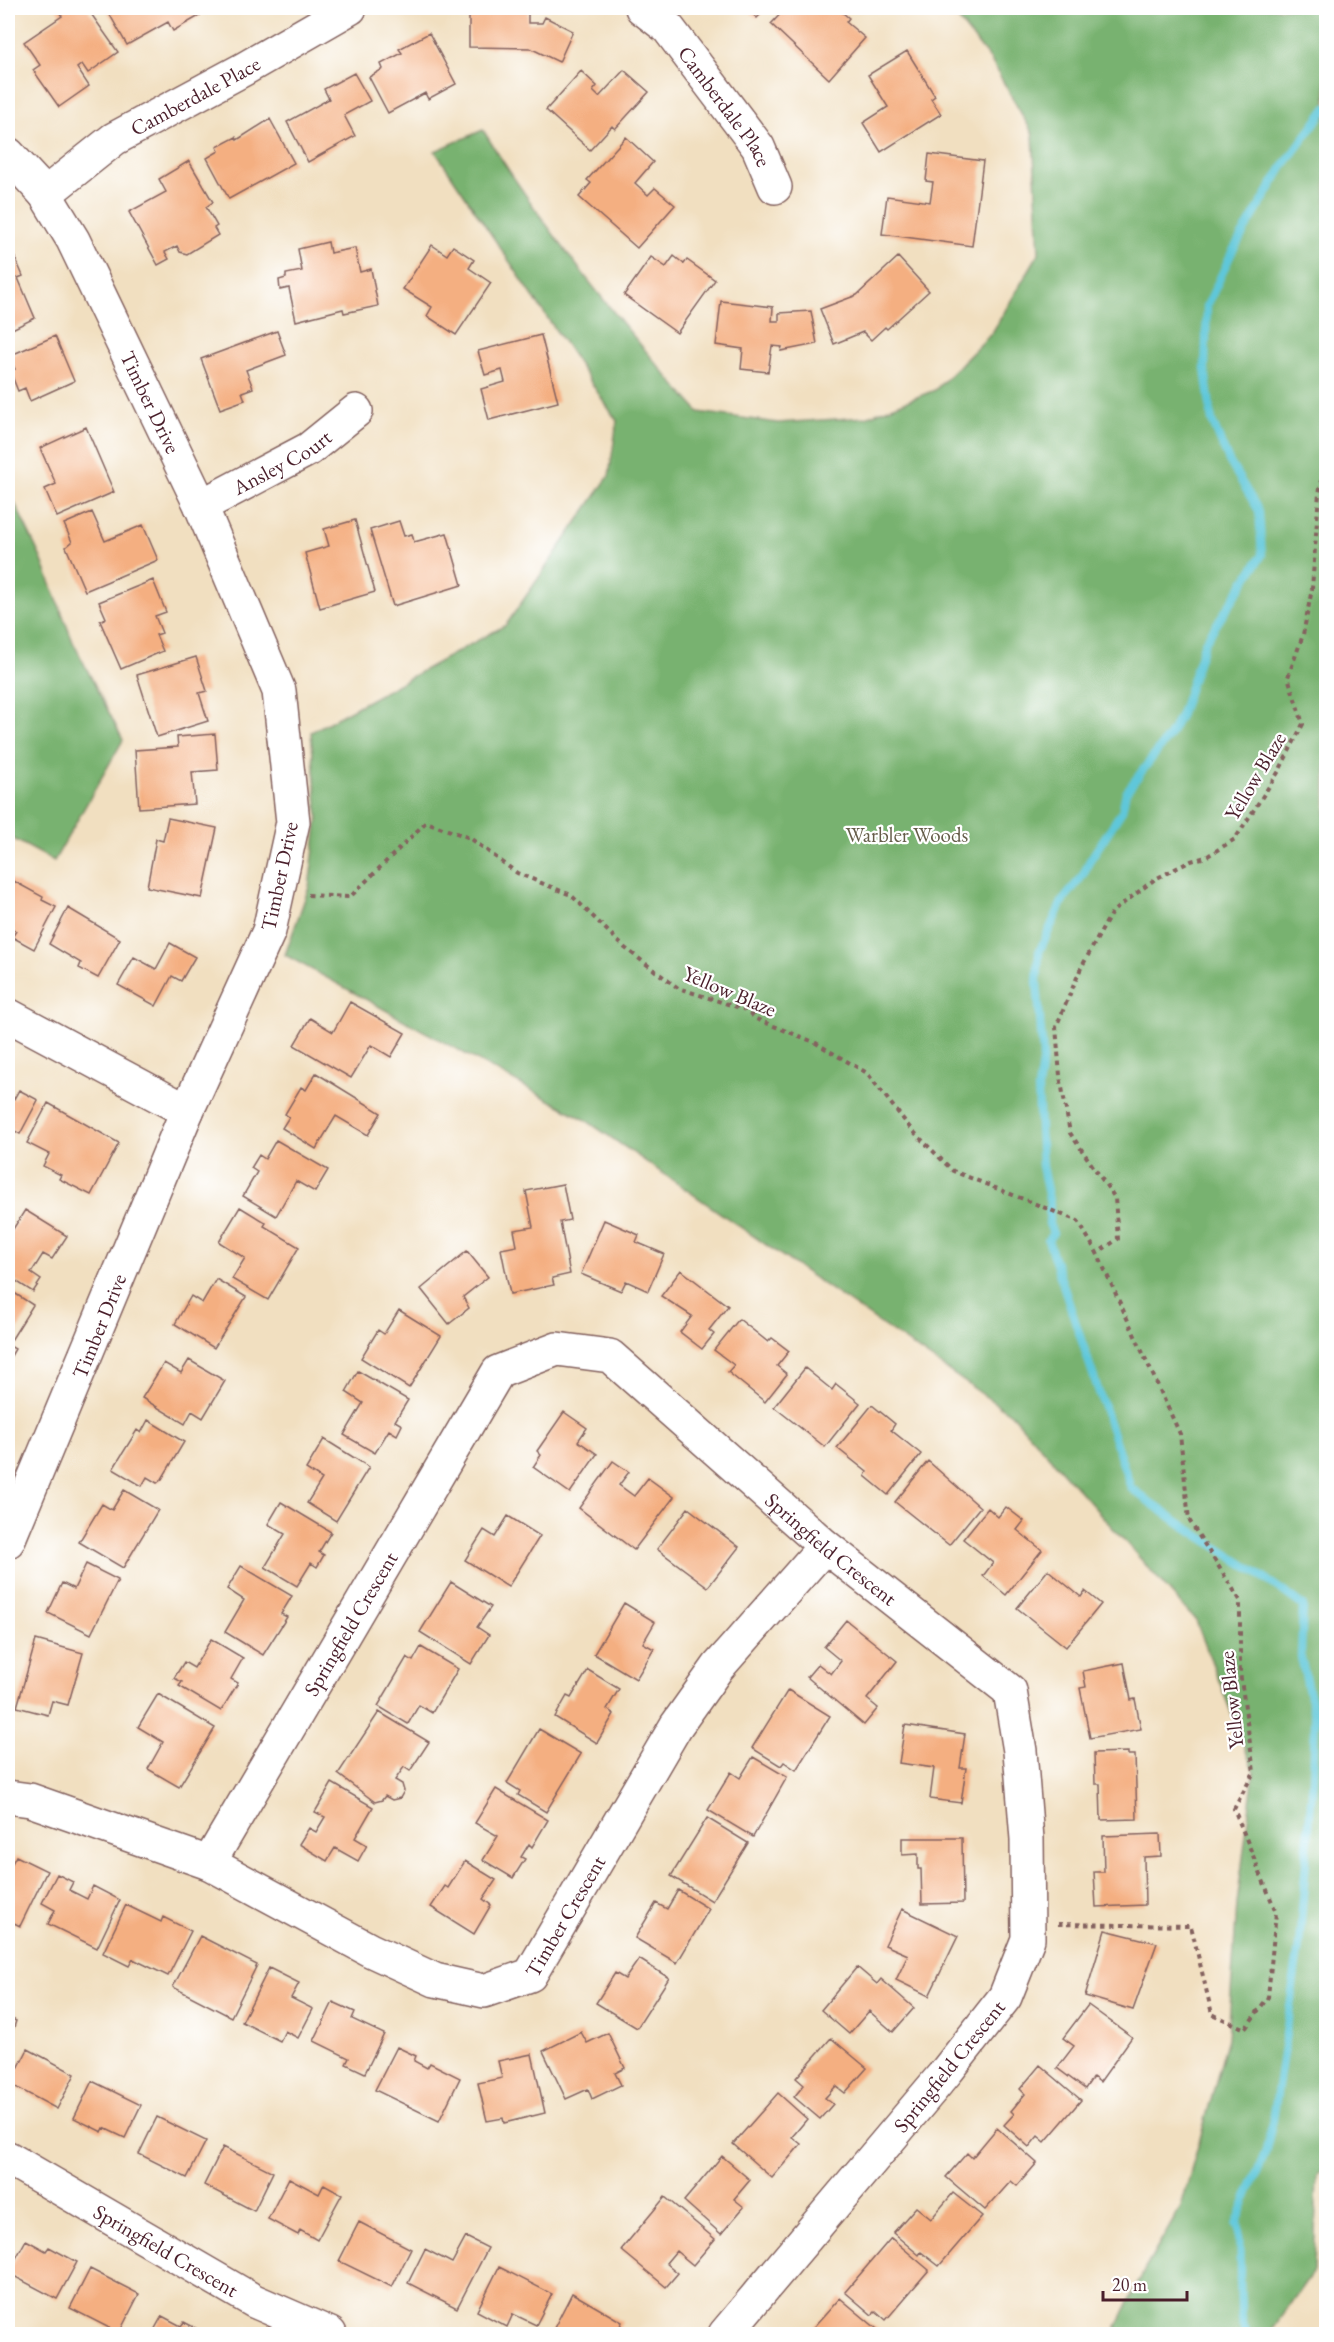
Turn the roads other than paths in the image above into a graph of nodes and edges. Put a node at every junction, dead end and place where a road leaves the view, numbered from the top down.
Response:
1 (350, 8) edge
2 (642, 8) edge
3 (8, 154) edge
4 (775, 187) dead end
5 (45, 194) junction
6 (356, 411) dead end
7 (201, 507) junction
8 (8, 1015) edge
9 (188, 1111) junction
10 (8, 1541) edge
11 (825, 1546) junction
12 (8, 1797) edge
13 (209, 1863) junction
14 (8, 2158) edge
15 (330, 2334) edge
16 (725, 2334) edge

1 - 5 street, Camberdale Place
2 - 4 street, Camberdale Place
3 - 5 street, Timber Drive
5 - 7 street, Timber Drive
6 - 7 street, Ansley Court
7 - 9 street, Timber Drive
8 - 9 street
9 - 10 street, Timber Drive
11 - 13 street, Timber Crescent
11 - 13 street, Springfield Crescent
11 - 16 street, Springfield Crescent
12 - 13 street, Timber Crescent
14 - 15 street, Springfield Crescent

